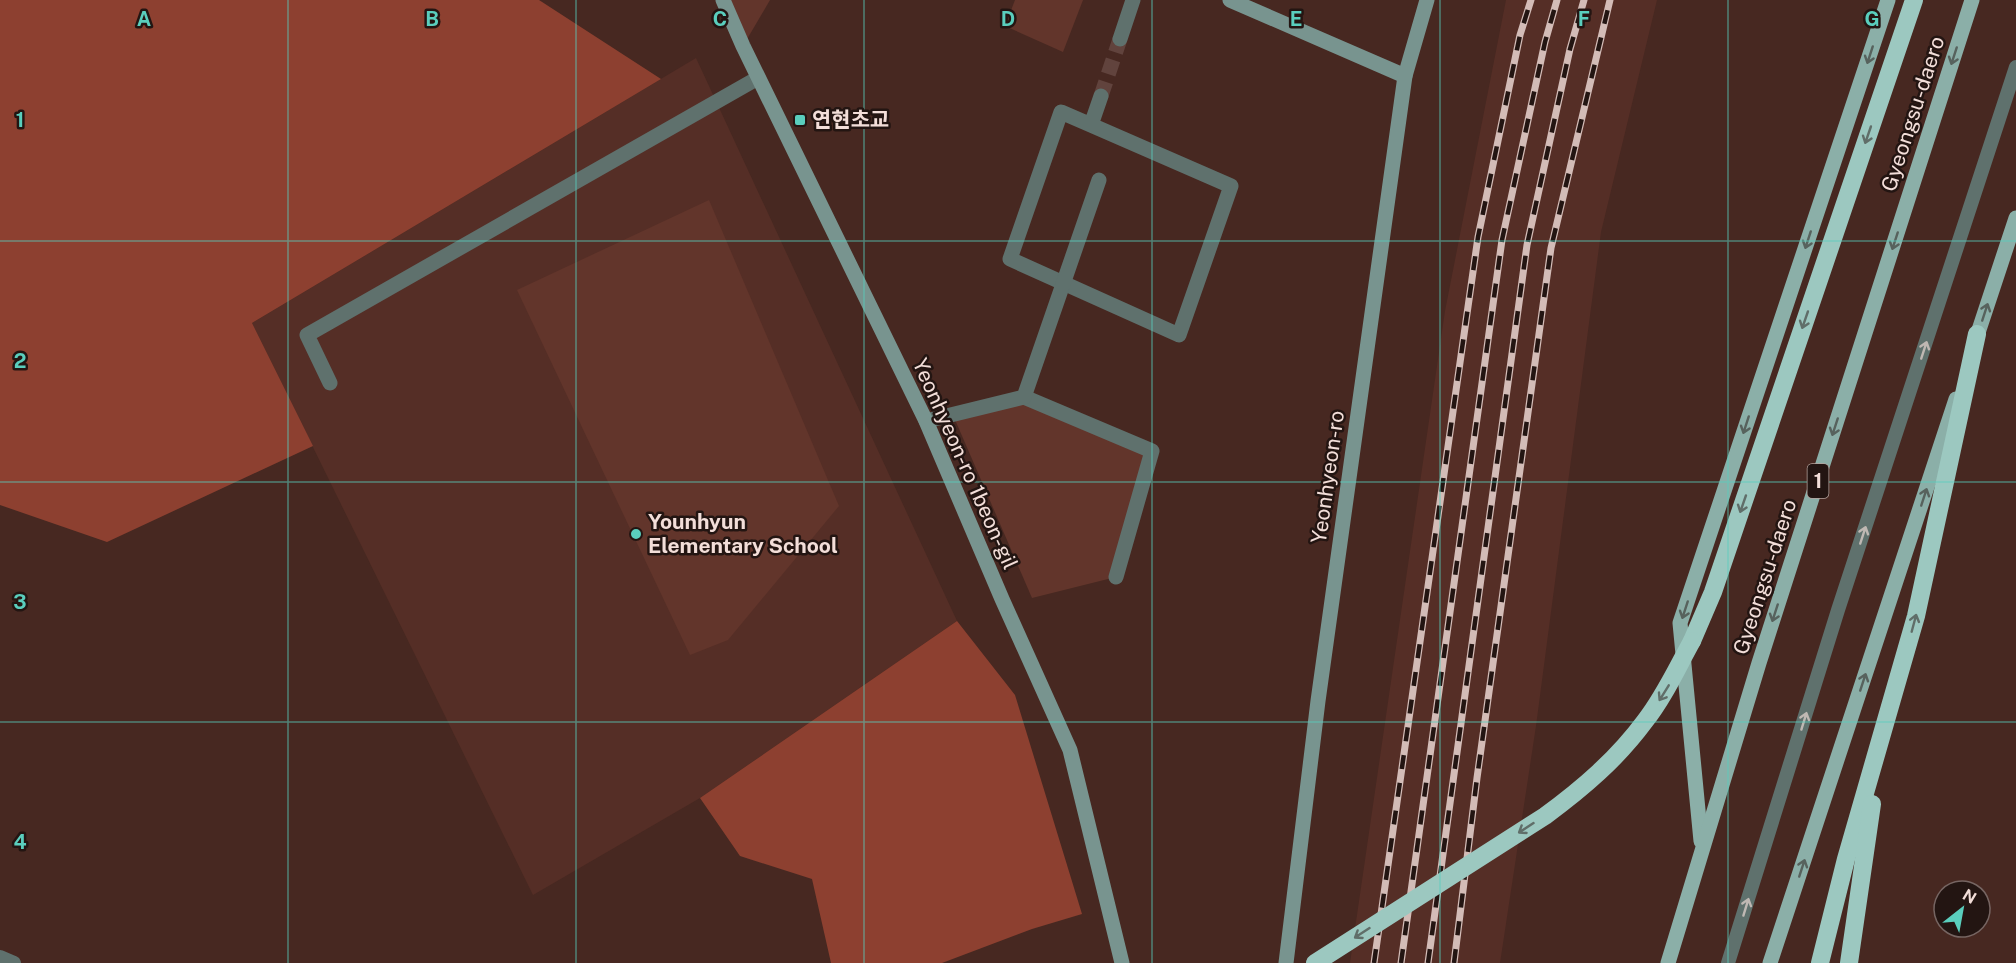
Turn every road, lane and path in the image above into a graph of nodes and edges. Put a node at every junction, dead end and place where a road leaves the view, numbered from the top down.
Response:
1 (723, 0) edge
2 (1133, 0) edge
3 (1230, 0) edge
4 (1427, 0) edge
5 (1888, 0) edge
6 (1914, 0) edge
7 (1972, 0) edge
8 (1120, 39) tunnel mouth
9 (2016, 67) edge
10 (1406, 76) junction
11 (758, 78) junction
12 (1101, 96) tunnel mouth
13 (1091, 125) junction
14 (1099, 180) dead end
15 (2016, 218) edge
16 (1063, 283) junction
17 (1977, 334) junction
18 (330, 382) dead end
19 (1024, 397) junction
20 (926, 421) junction
21 (1116, 577) dead end
22 (1882, 735) junction
23 (1702, 849) junction
24 (0, 957) edge
25 (14, 963) edge
26 (1122, 963) edge
27 (1286, 963) edge
28 (1315, 963) edge
29 (1668, 963) edge
30 (1728, 963) edge
31 (1770, 963) edge
32 (1820, 963) edge
33 (1849, 963) edge

1 - 11 street, Yeonhyeon-ro 1beon-gil
2 - 8 street
3 - 10 street
4 - 10 street, Yeonhyeon-ro
5 -> 23 main road
6 -> 28 highway, bridge
7 -> 23 main road, Gyeongsu-daero / 1
30 -> 9 lane
10 - 27 street, Yeonhyeon-ro
11 - 18 street
11 - 20 street, Yeonhyeon-ro 1beon-gil
12 - 13 street
13 - 16 street
13 - 16 street
14 - 16 street
17 -> 15 main road
16 - 19 street
22 -> 17 highway
31 -> 17 main road
19 - 20 street
19 - 21 street
20 - 26 street, Yeonhyeon-ro 1beon-gil
22 - 32 highway
22 - 33 highway
23 - 29 main road, Gyeongsu-daero / 1
24 - 25 lane

